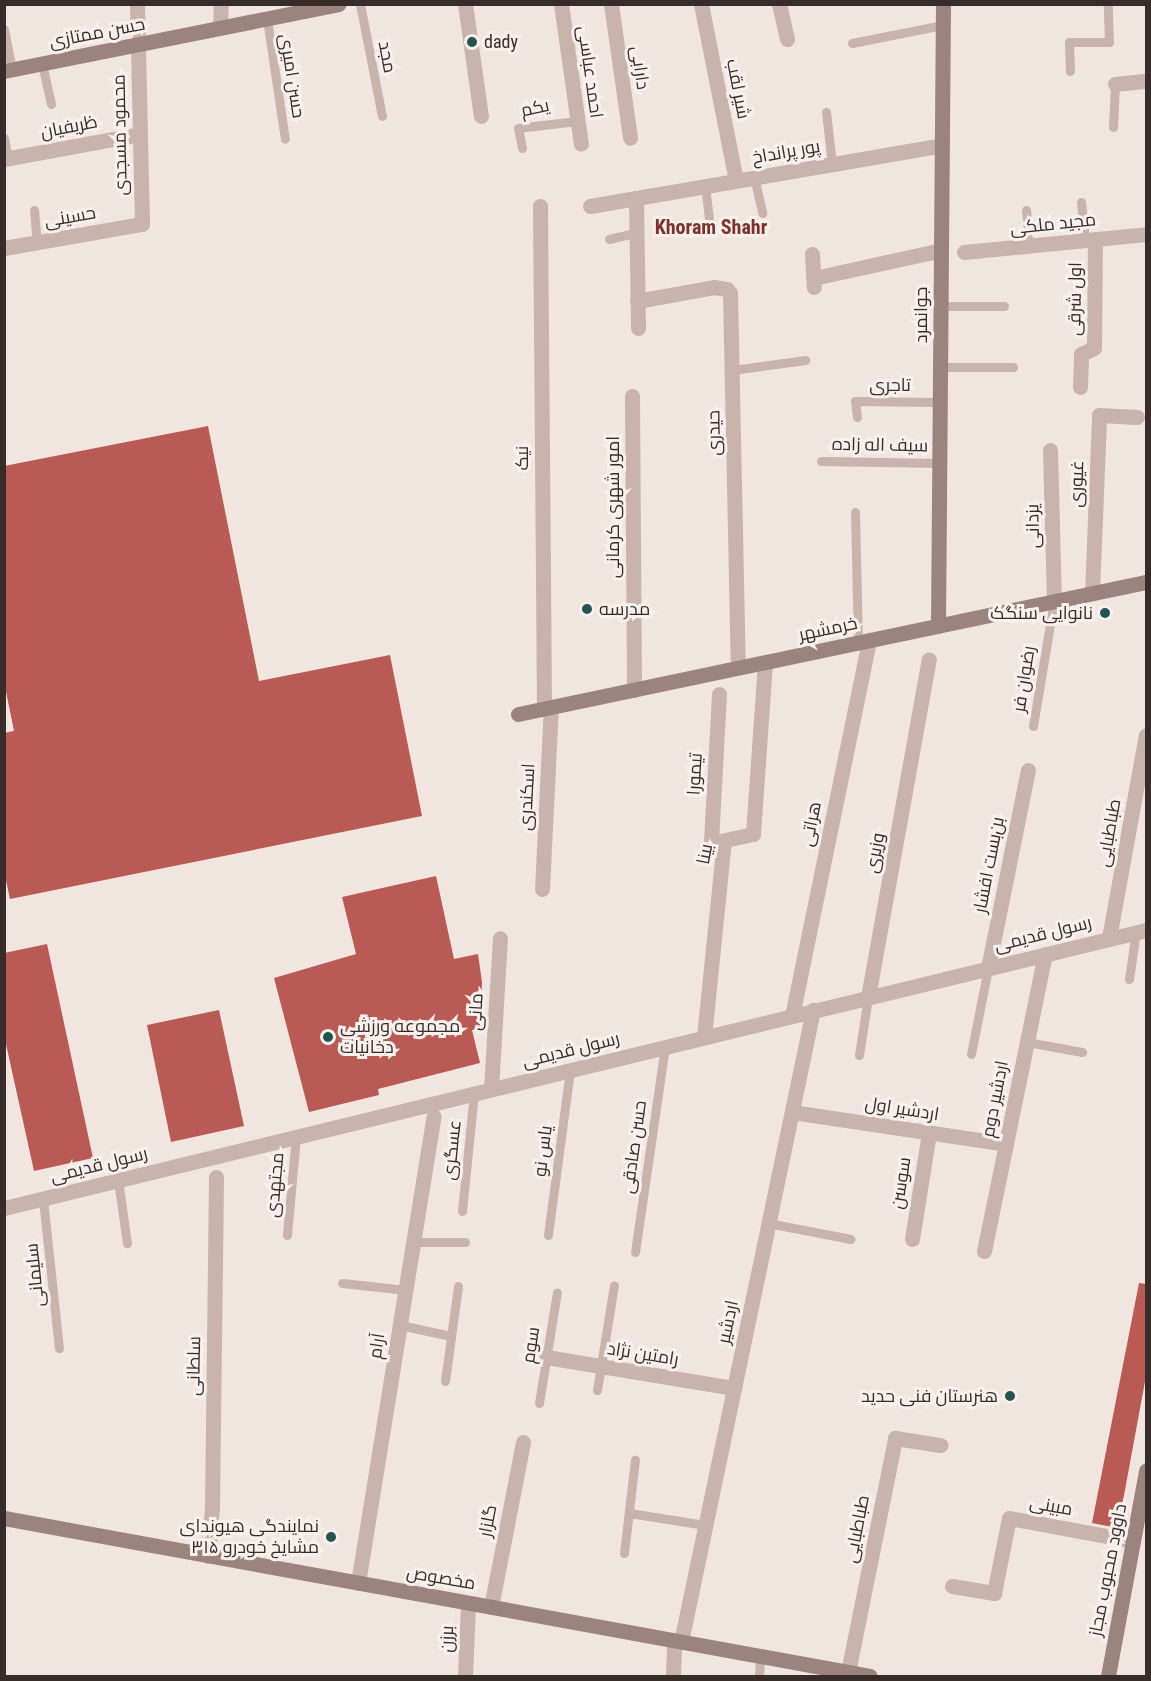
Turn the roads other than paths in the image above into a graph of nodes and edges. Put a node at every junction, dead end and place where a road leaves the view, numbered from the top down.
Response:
1 (137, 4) edge
2 (221, 4) edge
3 (360, 4) edge
4 (465, 4) edge
5 (561, 4) edge
6 (611, 4) edge
7 (701, 4) edge
8 (779, 4) edge
9 (943, 4) edge
10 (1108, 4) edge
11 (335, 5) edge
12 (267, 19) junction
13 (943, 25) junction
14 (220, 28) junction
15 (4, 29) edge
16 (786, 39) dead end
17 (852, 43) dead end
18 (138, 45) junction
19 (42, 64) junction
20 (8, 71) edge
21 (1070, 71) dead end
22 (1146, 81) edge
23 (1115, 84) joint
24 (51, 104) dead end
25 (826, 112) dead end
26 (382, 116) dead end
27 (481, 116) dead end
28 (578, 120) junction
29 (1113, 127) dead end
30 (140, 134) junction
31 (4, 138) edge
32 (630, 138) dead end
33 (285, 139) dead end
34 (581, 144) dead end
35 (942, 145) junction
36 (522, 148) dead end
37 (6, 158) edge
38 (832, 164) junction
39 (754, 177) junction
40 (736, 181) junction
41 (705, 186) junction
42 (636, 198) junction
43 (1081, 202) dead end
44 (540, 206) dead end
45 (590, 206) dead end
46 (34, 210) dead end
47 (1026, 210) dead end
48 (762, 213) dead end
49 (709, 220) dead end
50 (142, 224) joint
51 (636, 233) junction
52 (1146, 234) edge
53 (609, 239) dead end
54 (1090, 240) junction
55 (37, 243) junction
56 (1030, 246) junction
57 (4, 248) edge
58 (941, 250) junction
59 (964, 252) dead end
60 (812, 254) dead end
61 (637, 301) junction
62 (941, 306) junction
63 (1004, 306) dead end
64 (638, 328) dead end
65 (805, 360) dead end
66 (940, 367) junction
67 (1013, 367) dead end
68 (732, 370) junction
69 (1080, 387) dead end
70 (632, 396) dead end
71 (939, 402) junction
72 (857, 417) dead end
73 (1137, 417) dead end
74 (1050, 450) dead end
75 (821, 461) dead end
76 (939, 463) junction
77 (855, 512) dead end
78 (1146, 582) edge
79 (1092, 593) junction
80 (1054, 601) junction
81 (938, 626) junction
82 (863, 641) junction
83 (929, 658) dead end
84 (765, 662) junction
85 (738, 668) junction
86 (634, 690) junction
87 (718, 694) dead end
88 (548, 708) junction
89 (518, 714) dead end
90 (1033, 726) dead end
91 (1146, 735) edge
92 (1028, 770) dead end
93 (724, 841) junction
94 (542, 889) dead end
95 (1141, 931) edge
96 (500, 938) dead end
97 (1109, 938) junction
98 (1045, 954) junction
99 (988, 968) junction
100 (1129, 980) dead end
101 (868, 997) junction
102 (813, 1010) junction
103 (792, 1016) junction
104 (704, 1037) junction
105 (1027, 1042) junction
106 (665, 1047) junction
107 (1082, 1052) dead end
108 (971, 1054) dead end
109 (859, 1055) dead end
110 (570, 1070) junction
111 (491, 1089) junction
112 (474, 1093) junction
113 (792, 1112) junction
114 (434, 1116) dead end
115 (929, 1133) junction
116 (296, 1137) junction
117 (1006, 1144) junction
118 (216, 1177) dead end
119 (118, 1180) junction
120 (43, 1199) junction
121 (4, 1208) edge
122 (462, 1211) dead end
123 (768, 1223) junction
124 (287, 1235) dead end
125 (548, 1235) dead end
126 (850, 1239) dead end
127 (912, 1239) dead end
128 (413, 1242) junction
129 (465, 1242) dead end
130 (127, 1244) dead end
131 (984, 1251) dead end
132 (635, 1252) dead end
133 (342, 1283) dead end
134 (614, 1285) dead end
135 (459, 1286) dead end
136 (406, 1290) junction
137 (556, 1292) dead end
138 (400, 1325) junction
139 (451, 1336) junction
140 (59, 1348) dead end
141 (546, 1357) junction
142 (601, 1366) junction
143 (445, 1381) dead end
144 (734, 1388) junction
145 (597, 1390) dead end
146 (539, 1403) dead end
147 (523, 1442) dead end
148 (940, 1445) dead end
149 (635, 1460) dead end
150 (1146, 1470) edge
151 (629, 1513) junction
152 (4, 1518) edge
153 (705, 1525) junction
154 (1138, 1534) edge
155 (624, 1553) dead end
156 (208, 1556) junction
157 (358, 1583) junction
158 (952, 1586) dead end
159 (468, 1603) junction
160 (491, 1607) junction
161 (678, 1641) junction
162 (760, 1656) junction
163 (848, 1672) junction
164 (829, 1673) edge
165 (465, 1677) edge
166 (673, 1677) edge
167 (759, 1677) edge
168 (870, 1677) edge
169 (1108, 1677) edge

1 - 18 street, محمود مسجدی
2 - 14 street
3 - 26 lane, مجد
4 - 27 street
5 - 28 street, احمد عباسی
6 - 32 street, دارابی
7 - 40 street, شیر لقب
8 - 16 street
9 - 13 street, جوانمرد
10 - 21 lane
11 - 12 street, حسن ممتازی
12 - 14 street, حسن ممتازی
12 - 33 lane, حسن امیری
13 - 17 lane
13 - 35 street, جوانمرد
14 - 18 street, حسن ممتازی
15 - 20 lane
18 - 19 street, حسن ممتازی
18 - 30 street, محمود مسجدی
19 - 20 street, حسن ممتازی
19 - 24 lane
22 - 23 street
23 - 29 lane
25 - 38 lane
28 - 34 street, احمد عباسی
28 - 36 lane, یکم
30 - 37 street, ظریفیان
30 - 50 street, محمود مسجدی
31 - 37 lane
35 - 38 street, پور پرانداخ
35 - 58 street, جوانمرد
38 - 39 street, پور پرانداخ
39 - 40 street, پور پرانداخ
39 - 48 lane
40 - 41 street, پور پرانداخ
41 - 42 street, پور پرانداخ
41 - 49 lane
42 - 45 street, پور پرانداخ
42 - 51 street
43 - 54 lane
44 - 88 street, نیک
46 - 55 lane
47 - 56 lane
50 - 55 street, حسینی
51 - 53 lane
51 - 61 street
52 - 54 street, مجید ملکی
54 - 56 street, مجید ملکی
54 - 69 street, اول شرقی
55 - 57 street, حسینی
56 - 59 street, مجید ملکی
58 - 60 street
58 - 62 street, جوانمرد
61 - 64 street
61 - 68 street, حیدری
62 - 63 lane
62 - 66 street, جوانمرد
65 - 68 lane
66 - 67 lane
66 - 71 street, جوانمرد
68 - 85 street, حیدری
70 - 86 street, امور شهری کرمانی
71 - 72 lane, تاجری
71 - 76 street, جوانمرد
73 - 79 street, غیوری
74 - 80 street, یزدانی
75 - 76 lane, سیف اله زاده
76 - 81 street, جوانمرد
77 - 82 lane
78 - 79 street, خرمشهر
79 - 80 street, خرمشهر
80 - 81 street, خرمشهر
80 - 90 lane, رضوان فر
81 - 82 street, خرمشهر
82 - 84 street, خرمشهر
82 - 103 street, هراتی
83 - 101 street, وزیری
84 - 85 street, خرمشهر
84 - 93 street, بینا
85 - 86 street, خرمشهر
86 - 88 street, خرمشهر
87 - 93 street, تیمورا
88 - 89 street, خرمشهر
88 - 94 street, اسکندری
91 - 97 street, طباطبایی
92 - 99 street, بن‌بست افشار
93 - 104 street, بینا
95 - 97 street, رسول قدیمی
95 - 100 lane
96 - 111 street, مانی
97 - 98 street, رسول قدیمی
98 - 99 street, رسول قدیمی
98 - 105 street, اردشیر دوم
99 - 101 street, رسول قدیمی
99 - 108 lane
101 - 102 street, رسول قدیمی
101 - 109 lane, وزیری
102 - 103 street, رسول قدیمی
102 - 113 street, اردشیر
103 - 104 street, رسول قدیمی
104 - 106 street, رسول قدیمی
105 - 107 lane
105 - 117 street, اردشیر دوم
106 - 110 street, رسول قدیمی
106 - 132 lane, حسن صادقی
110 - 111 street, رسول قدیمی
110 - 125 lane, یاس نو
111 - 112 street, رسول قدیمی
112 - 116 street, رسول قدیمی
112 - 122 lane, عسگری
113 - 115 street, اردشیر اول
113 - 123 street, اردشیر
114 - 128 street, آرام
115 - 117 street, اردشیر اول
115 - 127 street, سوسن
116 - 119 street, رسول قدیمی
116 - 124 lane, مجتهدی
117 - 131 street, اردشیر دوم
118 - 156 street, سلطانی
119 - 120 street, رسول قدیمی
119 - 130 lane
120 - 121 street, رسول قدیمی
120 - 140 lane, سلیمانی
123 - 126 lane
123 - 144 street, اردشیر
128 - 129 lane
128 - 136 street, آرام
133 - 136 lane
134 - 142 lane
135 - 139 lane
136 - 138 street, آرام
137 - 141 lane, سوم
138 - 139 lane
138 - 157 street, آرام
139 - 143 lane
141 - 142 street, رامتین نژاد
141 - 146 lane, سوم
142 - 144 street, رامتین نژاد
142 - 145 lane
144 - 153 street, اردشیر
147 - 160 street, گلزار
148 - 163 street, طباطبایی
149 - 151 lane
150 - 154 street, داوود محبوب مجاز
151 - 153 lane
151 - 155 lane
152 - 156 street, مخصوص
153 - 161 street, اردشیر
154 - 158 street, مبینی
154 - 169 street, داوود محبوب مجاز
156 - 157 street, مخصوص
157 - 159 street, مخصوص
159 - 160 street, مخصوص
159 - 165 street, برزن
160 - 161 street, مخصوص
161 - 162 street, مخصوص
161 - 166 street, اردشیر
162 - 164 street, مخصوص
162 - 167 lane
163 - 164 street, مخصوص
163 - 168 street, مخصوص

